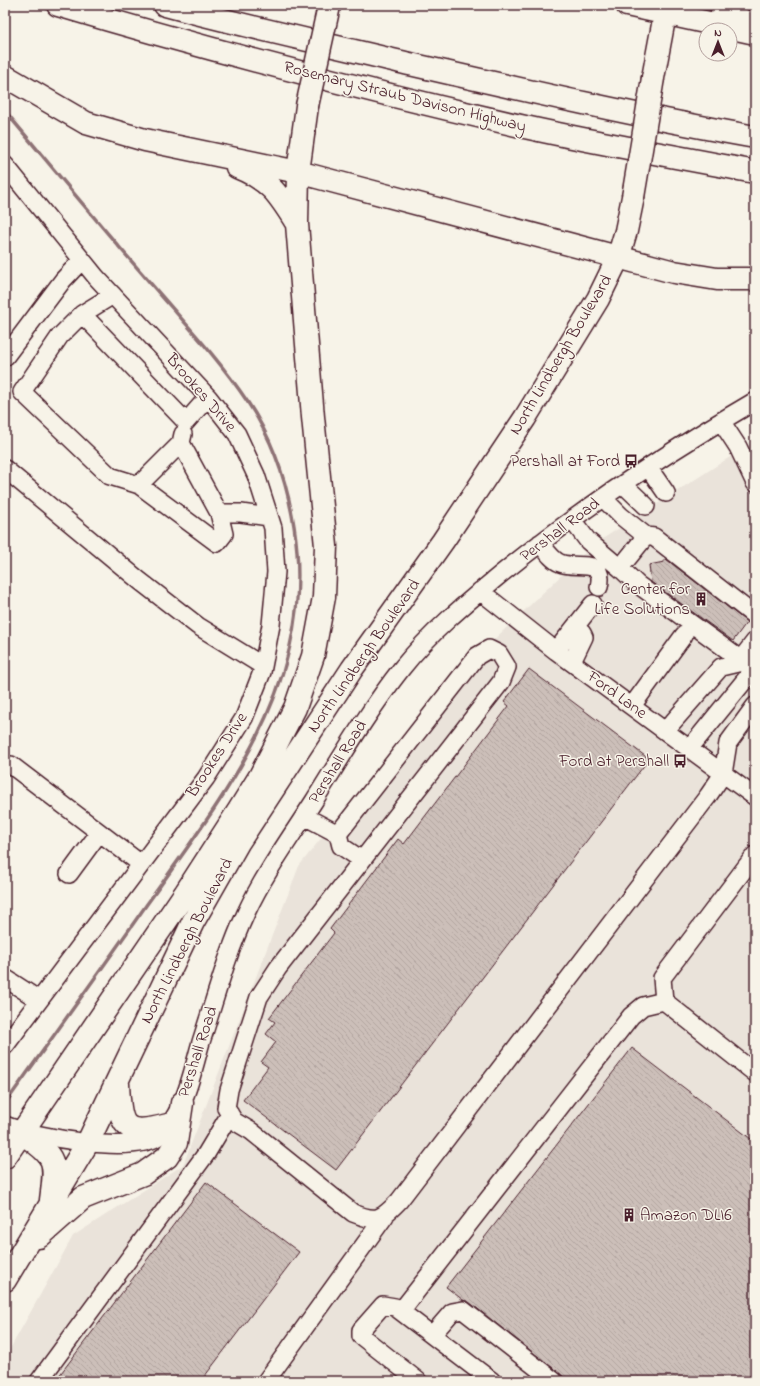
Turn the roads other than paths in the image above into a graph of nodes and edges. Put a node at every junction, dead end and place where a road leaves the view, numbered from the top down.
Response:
1 (58, 5) edge
2 (165, 5) edge
3 (627, 5) edge
4 (721, 5) edge
5 (329, 6) edge
6 (665, 14) junction
7 (755, 25) edge
8 (755, 33) edge
9 (5, 76) edge
10 (755, 137) edge
11 (201, 152) junction
12 (6, 169) edge
13 (298, 172) junction
14 (755, 172) edge
15 (297, 224) junction
16 (618, 258) junction
17 (82, 260) junction
18 (755, 279) edge
19 (113, 295) junction
20 (82, 314) junction
21 (5, 357) edge
22 (208, 397) junction
23 (755, 401) edge
24 (721, 421) junction
25 (186, 422) junction
26 (181, 443) junction
27 (648, 467) junction
28 (5, 470) edge
29 (755, 483) edge
30 (622, 484) junction
31 (139, 485) junction
32 (666, 493) dead end
33 (603, 498) junction
34 (646, 506) dead end
35 (219, 513) junction
36 (270, 517) junction
37 (572, 520) junction
38 (646, 536) junction
39 (540, 543) junction
40 (620, 568) junction
41 (599, 587) dead end
42 (480, 591) junction
43 (593, 604) dead end
44 (755, 616) edge
45 (574, 628) junction
46 (684, 635) dead end
47 (755, 641) edge
48 (556, 651) junction
49 (572, 662) junction
50 (263, 666) junction
51 (750, 666) edge
52 (632, 706) junction
53 (755, 706) edge
54 (665, 731) junction
55 (690, 749) junction
56 (11, 765) dead end
57 (723, 774) junction
58 (755, 797) edge
59 (304, 816) junction
60 (99, 833) junction
61 (338, 834) junction
62 (755, 856) edge
63 (362, 860) junction
64 (141, 864) junction
65 (69, 874) dead end
66 (5, 978) edge
67 (39, 1000) junction
68 (664, 1001) junction
69 (5, 1046) edge
70 (755, 1073) edge
71 (118, 1082) junction
72 (182, 1103) junction
73 (230, 1114) junction
74 (168, 1125) junction
75 (13, 1128) edge
76 (88, 1142) junction
77 (5, 1157) edge
78 (50, 1205) junction
79 (385, 1216) junction
80 (21, 1253) junction
81 (5, 1280) edge
82 (401, 1311) junction
83 (432, 1335) junction
84 (39, 1381) edge
85 (266, 1381) edge
86 (418, 1381) edge
87 (492, 1381) edge
88 (554, 1381) edge

1 - 14 highway, Rosemary Straub Davison Highway
2 - 10 highway, Rosemary Straub Davison Highway
3 - 6 highway
4 - 7 highway
5 - 13 highway, North Lindbergh Boulevard, bridge
6 - 8 highway
6 - 16 highway, North Lindbergh Boulevard, bridge
9 - 11 highway
11 - 13 highway
11 - 15 highway
12 - 17 street, Brookes Drive
13 - 15 highway, North Lindbergh Boulevard
13 - 16 highway
15 - 75 highway, North Lindbergh Boulevard
16 - 18 highway
16 - 71 highway, North Lindbergh Boulevard
17 - 19 street, Brookes Drive
17 - 21 street
19 - 20 street
19 - 22 street, Brookes Drive
20 - 25 street
20 - 31 street
22 - 25 street
22 - 36 street, Brookes Drive
23 - 24 street, Pershall Road
24 - 27 street, Pershall Road
24 - 29 street
25 - 26 street
26 - 31 street
26 - 35 street
27 - 30 street, Pershall Road
27 - 32 street
28 - 50 street
30 - 33 street, Pershall Road
30 - 34 street
31 - 35 street
33 - 37 street, Pershall Road
33 - 38 street
35 - 36 street
36 - 50 street, Brookes Drive
37 - 39 street, Pershall Road
37 - 40 street
38 - 40 street
38 - 44 street
39 - 41 street
39 - 42 street, Pershall Road
40 - 51 street
42 - 48 street, Ford Lane
42 - 59 street, Pershall Road
43 - 45 street
45 - 48 street
45 - 49 street
46 - 52 street
47 - 51 street
48 - 49 street, Ford Lane
49 - 52 street, Ford Lane
50 - 64 street, Brookes Drive
51 - 54 street
51 - 55 street
52 - 54 street, Ford Lane
53 - 57 street
54 - 55 street, Ford Lane
55 - 57 street, Ford Lane
56 - 60 street
57 - 58 street, Ford Lane
57 - 79 street
59 - 61 street
59 - 72 street, Pershall Road
60 - 64 street
60 - 65 street
61 - 63 street
61 - 63 street
62 - 68 street
63 - 73 street
64 - 67 street, Brookes Drive
66 - 67 street
67 - 69 street, Brookes Drive
68 - 70 street
68 - 82 street
71 - 74 highway
71 - 76 highway, North Lindbergh Boulevard
72 - 74 street, Pershall Road
72 - 80 highway
73 - 79 street
73 - 84 street
74 - 76 street, Pershall Road
75 - 76 street, Pershall Road
75 - 77 highway, North Lindbergh Boulevard
75 - 78 highway
76 - 78 highway, North Lindbergh Boulevard
78 - 80 highway, North Lindbergh Boulevard
79 - 85 street
80 - 81 highway, North Lindbergh Boulevard
82 - 83 street
82 - 86 street
83 - 87 street
83 - 88 street

